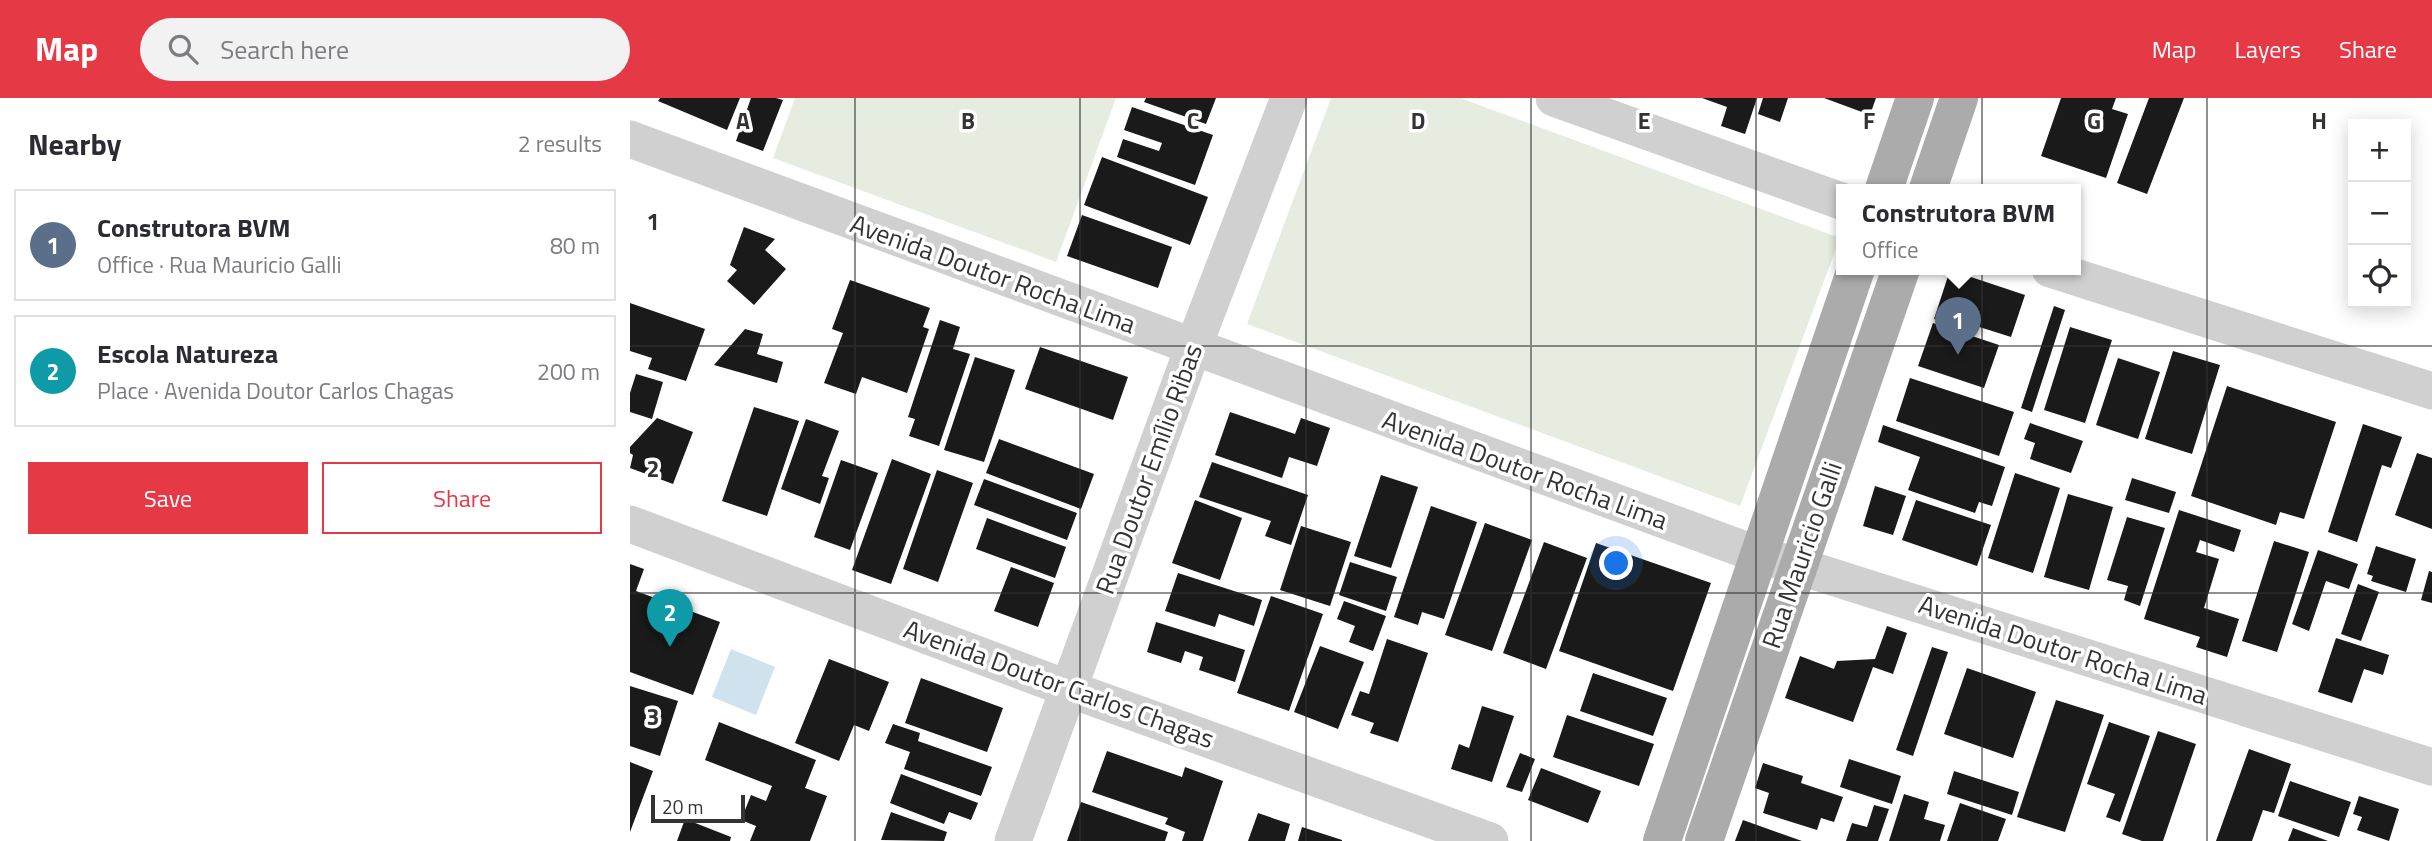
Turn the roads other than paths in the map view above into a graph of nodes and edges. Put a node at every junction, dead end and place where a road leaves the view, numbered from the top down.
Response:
1 (1289, 98) edge
2 (1554, 98) edge
3 (1915, 98) edge
4 (1959, 98) edge
5 (630, 139) edge
6 (1886, 184) edge
7 (1930, 184) edge
8 (1836, 199) edge
9 (1854, 275) edge
10 (1898, 275) edge
11 (2069, 275) edge
12 (1193, 348) junction
13 (2432, 391) edge
14 (630, 524) edge
15 (1759, 555) junction
16 (1798, 566) junction
17 (1069, 689) junction
18 (2432, 767) edge
19 (1013, 841) edge
20 (1490, 841) edge
21 (1662, 841) edge
22 (1704, 841) edge

1 - 12 street, Rua Doutor Emílio Ribas
2 - 8 street
3 - 6 main road
4 - 7 main road
5 - 12 street, Avenida Doutor Rocha Lima
9 - 15 main road, Rua Mauricio Galli
10 - 16 main road, Rua Mauricio Galli
11 - 13 street
12 - 15 street, Avenida Doutor Rocha Lima
12 - 17 street, Rua Doutor Emílio Ribas
14 - 17 street, Avenida Doutor Carlos Chagas
15 - 16 street, Avenida Doutor Rocha Lima
15 - 21 main road, Rua Mauricio Galli
16 - 18 street, Avenida Doutor Rocha Lima
16 - 22 main road, Rua Mauricio Galli
17 - 19 street, Rua Doutor Emílio Ribas
17 - 20 street, Avenida Doutor Carlos Chagas

